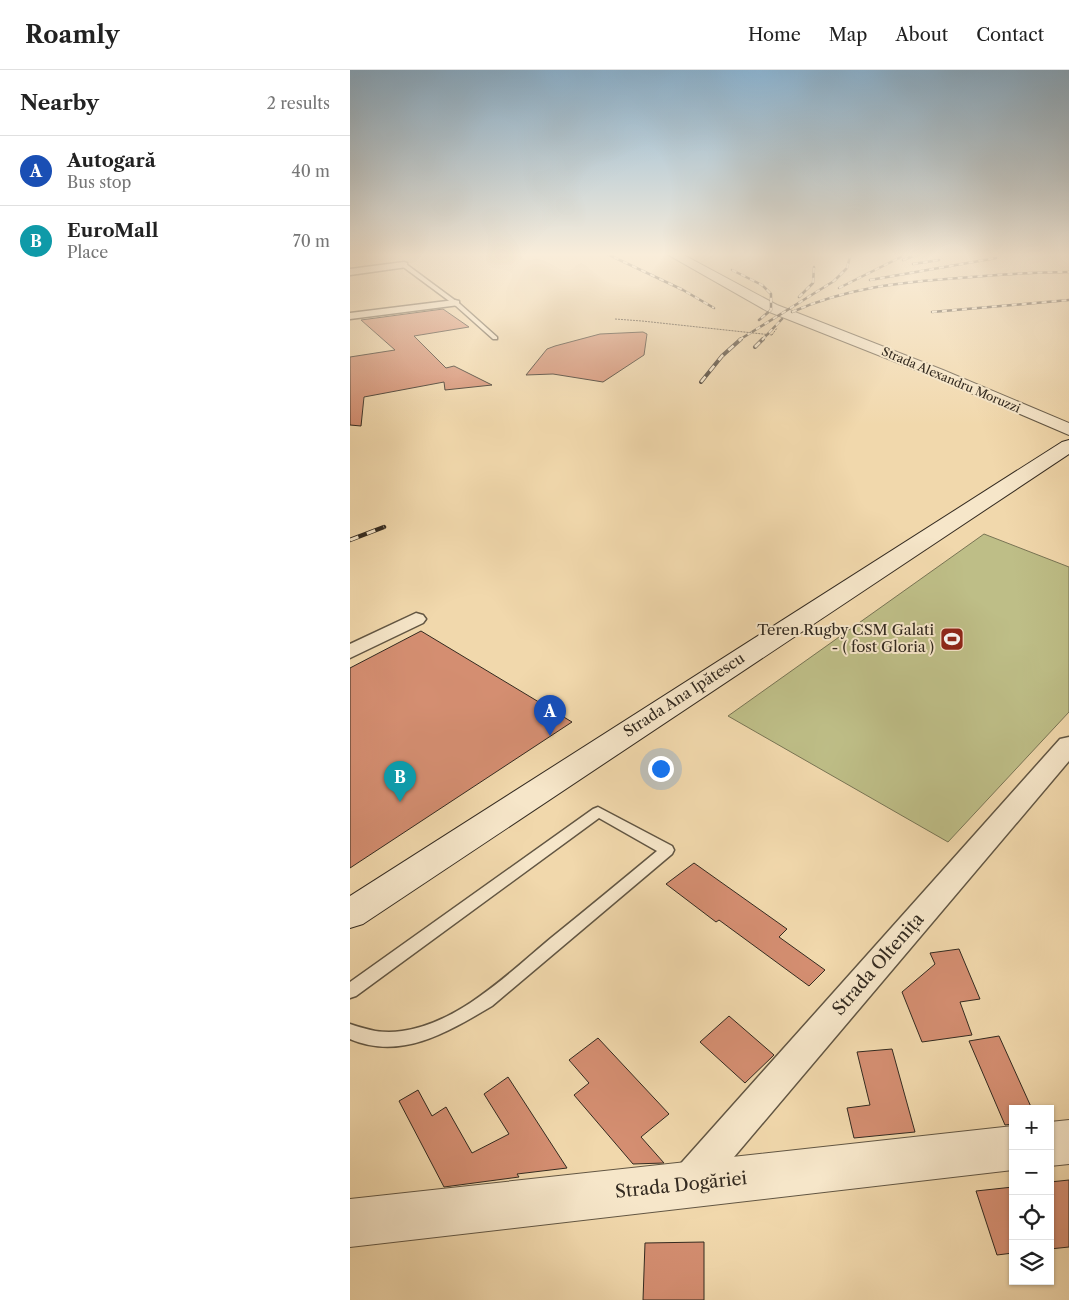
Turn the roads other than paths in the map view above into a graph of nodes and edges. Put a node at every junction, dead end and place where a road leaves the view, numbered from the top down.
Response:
1 (395, 310) edge
2 (463, 310) edge
3 (778, 310) edge
4 (350, 316) edge
5 (495, 338) dead end
6 (1069, 430) edge
7 (1069, 446) edge
8 (416, 619) dead end
9 (350, 652) edge
10 (1069, 745) edge
11 (350, 914) edge
12 (350, 990) edge
13 (350, 1031) edge
14 (1069, 1142) edge
15 (1054, 1144) edge
16 (1009, 1148) edge
17 (687, 1184) junction
18 (350, 1223) edge

1 - 4 street
2 - 5 lane
3 - 6 street, Strada Alexandru Moruzzi
7 - 11 street, Strada Ana Ipătescu
8 - 9 street
10 - 17 street, Strada Oltenița
12 - 13 lane
14 - 15 street
16 - 17 street, Strada Dogăriei
17 - 18 street, Strada Dogăriei

